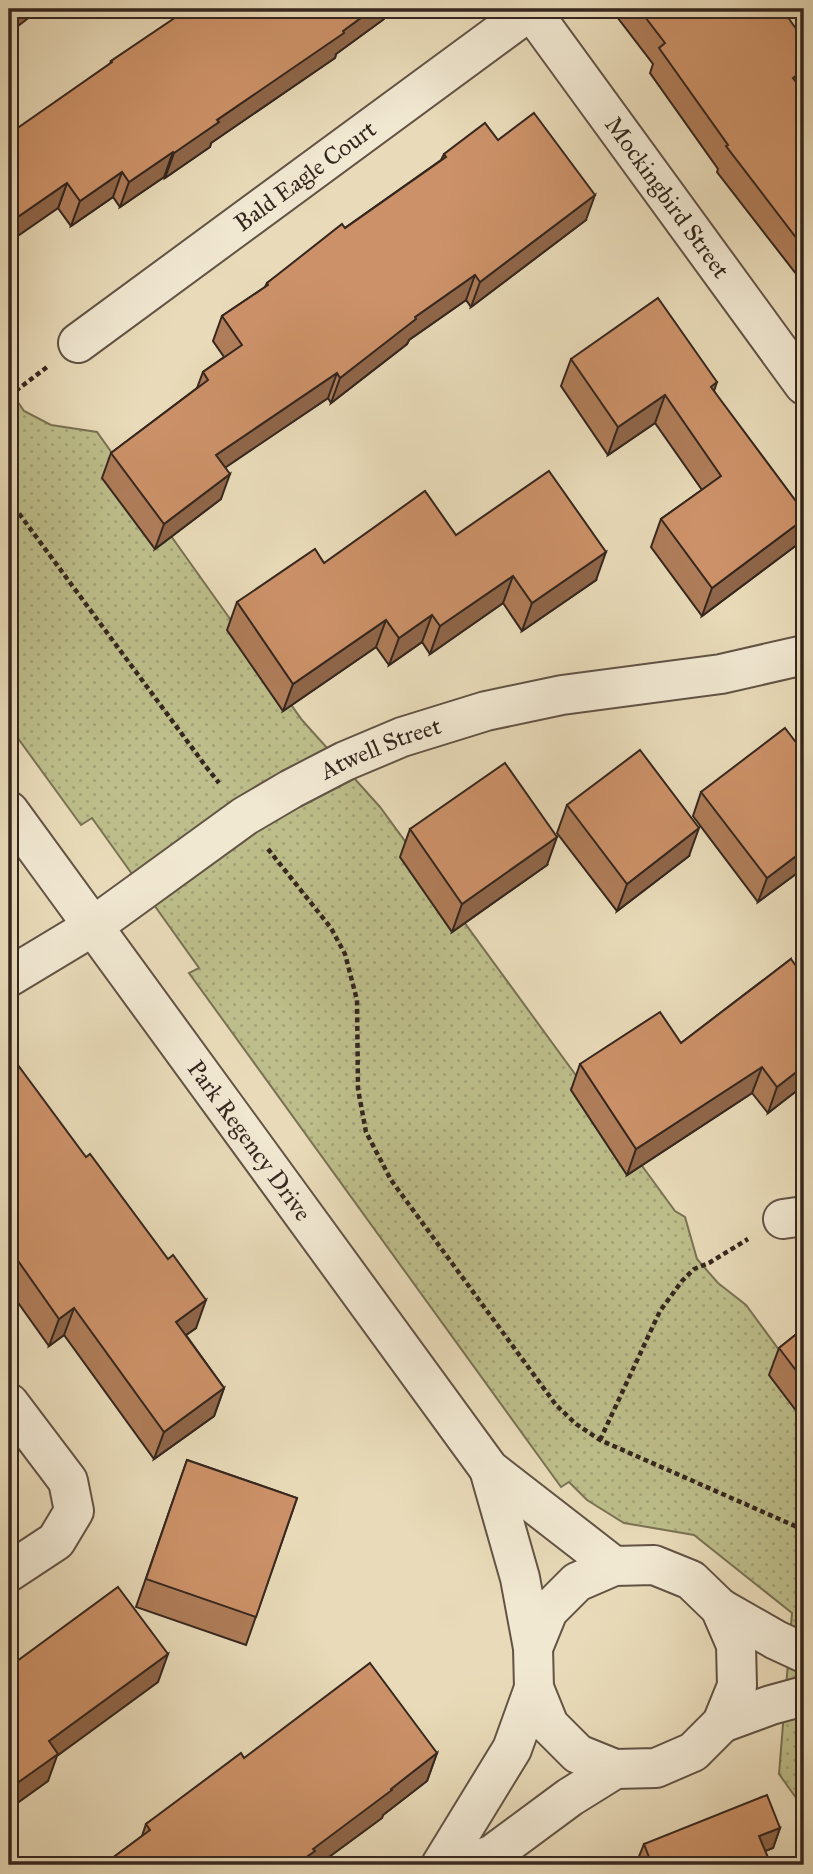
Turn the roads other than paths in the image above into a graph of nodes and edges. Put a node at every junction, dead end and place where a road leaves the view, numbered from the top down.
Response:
1 (530, 9) edge
2 (78, 343) dead end
3 (804, 385) edge
4 (804, 654) edge
5 (9, 811) edge
6 (92, 927) junction
7 (9, 977) edge
8 (9, 1403) edge
9 (489, 1469) junction
10 (614, 1566) junction
11 (9, 1572) edge
12 (720, 1608) junction
13 (533, 1648) junction
14 (804, 1653) edge
15 (534, 1688) junction
16 (804, 1696) edge
17 (722, 1723) junction
18 (615, 1769) junction
19 (441, 1865) edge
20 (467, 1865) edge

1 - 2 street, Bald Eagle Court
1 - 3 street, Mockingbird Street
4 - 6 street, Atwell Street
5 - 6 street, Park Regency Drive
6 - 7 street, Atwell Street
6 - 9 street, Park Regency Drive
8 - 11 street
9 - 10 street, Park Regency Drive
9 - 13 street, Park Regency Drive
10 - 12 street
10 - 13 street
12 - 14 street
12 - 17 street
13 - 15 street
15 - 18 street
15 - 19 street
16 - 17 street
17 - 18 street
18 - 20 street

